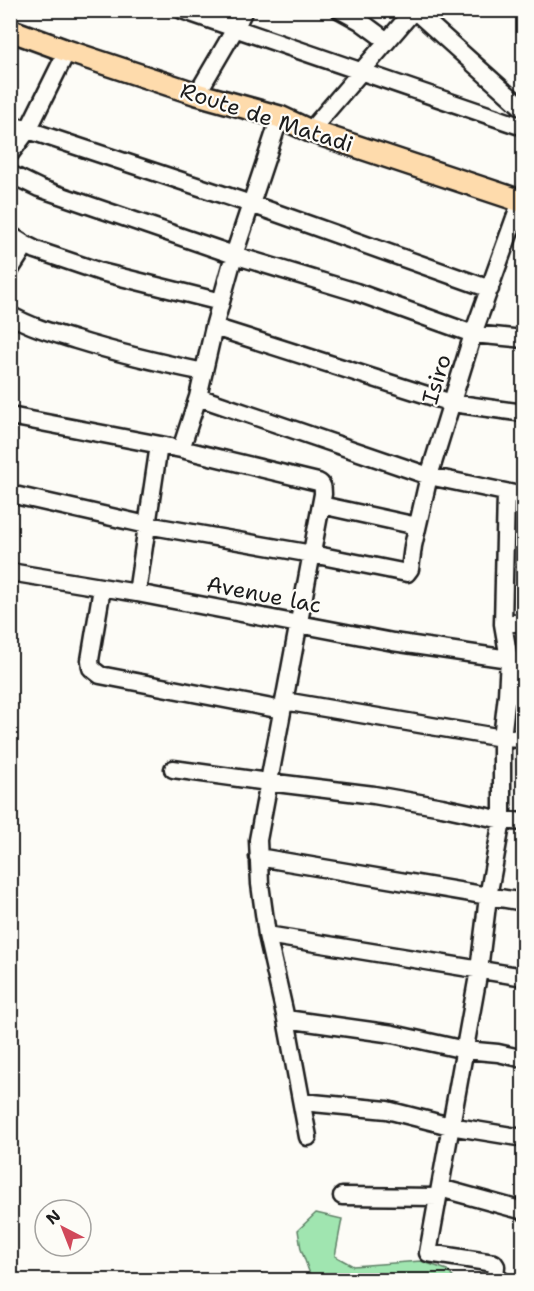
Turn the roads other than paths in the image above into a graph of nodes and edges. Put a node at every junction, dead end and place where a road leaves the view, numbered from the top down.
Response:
1 (182, 10) edge
2 (244, 10) edge
3 (340, 10) edge
4 (414, 10) edge
5 (236, 29) junction
6 (10, 30) edge
7 (387, 41) junction
8 (67, 51) junction
9 (362, 71) junction
10 (197, 94) junction
11 (524, 109) edge
12 (280, 117) junction
13 (10, 124) edge
14 (524, 124) edge
15 (28, 130) junction
16 (310, 131) junction
17 (10, 154) edge
18 (10, 174) edge
19 (522, 202) edge
20 (251, 204) junction
21 (10, 235) edge
22 (26, 245) junction
23 (234, 255) junction
24 (10, 270) edge
25 (490, 289) junction
26 (221, 302) junction
27 (10, 315) edge
28 (214, 327) junction
29 (473, 334) junction
30 (524, 339) edge
31 (204, 372) junction
32 (198, 397) junction
33 (452, 403) junction
34 (524, 413) edge
35 (10, 416) edge
36 (159, 445) junction
37 (181, 449) junction
38 (429, 476) junction
39 (506, 493) junction
40 (10, 494) edge
41 (524, 496) edge
42 (321, 505) junction
43 (147, 525) junction
44 (417, 526) junction
45 (312, 554) junction
46 (10, 572) edge
47 (102, 588) junction
48 (137, 593) junction
49 (524, 622) edge
50 (298, 624) junction
51 (503, 624) junction
52 (509, 659) junction
53 (515, 695) edge
54 (283, 706) junction
55 (502, 738) junction
56 (524, 739) edge
57 (173, 769) dead end
58 (268, 782) junction
59 (502, 820) junction
60 (524, 822) edge
61 (258, 857) junction
62 (488, 897) junction
63 (524, 902) edge
64 (267, 935) junction
65 (479, 970) junction
66 (524, 977) edge
67 (286, 1018) junction
68 (465, 1050) junction
69 (524, 1059) edge
70 (302, 1102) junction
71 (450, 1126) junction
72 (308, 1137) dead end
73 (524, 1138) edge
74 (439, 1193) junction
75 (342, 1196) dead end
76 (524, 1210) edge
77 (501, 1281) edge

1 - 5 street
2 - 5 street
3 - 7 street
4 - 7 street
4 - 11 street
5 - 9 street
5 - 10 street
6 - 8 main road, Route de Matadi
7 - 9 street
8 - 10 main road, Route de Matadi
8 - 15 street
9 - 14 street
9 - 16 street
10 - 12 main road, Route de Matadi
12 - 16 main road, Route de Matadi
12 - 20 street
13 - 15 street
15 - 17 street
15 - 20 street
16 - 19 main road, Route de Matadi
18 - 23 street
19 - 25 street, Isiro
20 - 23 street
20 - 25 street
21 - 22 street
22 - 24 street
22 - 26 street
23 - 26 street
23 - 29 street
25 - 29 street, Isiro
26 - 28 street
27 - 31 street
28 - 31 street
28 - 33 street
29 - 30 street
29 - 33 street, Isiro
31 - 32 street
32 - 37 street
32 - 38 street
33 - 34 street
33 - 38 street, Isiro
35 - 36 street
36 - 37 street
36 - 43 street
37 - 42 street
38 - 39 street
38 - 44 street, Isiro
39 - 41 street
39 - 51 street
40 - 43 street
42 - 44 street
42 - 45 street
43 - 45 street
43 - 48 street
44 - 45 street, Isiro
45 - 50 street
46 - 47 street, Avenue lac
47 - 48 street, Avenue lac
47 - 54 street
48 - 50 street, Avenue lac
49 - 51 street
50 - 52 street, Avenue lac
50 - 54 street
51 - 52 street
52 - 53 street
53 - 55 street
54 - 55 street
54 - 58 street
55 - 56 street
55 - 59 street
57 - 58 street
58 - 59 street
58 - 61 street
59 - 60 street
59 - 62 street
61 - 62 street
61 - 64 street
62 - 63 street
62 - 65 street
64 - 65 street
64 - 67 street
65 - 66 street
65 - 68 street
67 - 68 street
67 - 70 street
68 - 69 street
68 - 71 street
70 - 71 street
70 - 72 street
71 - 73 street
71 - 74 street
74 - 75 street
74 - 76 street
74 - 77 street

